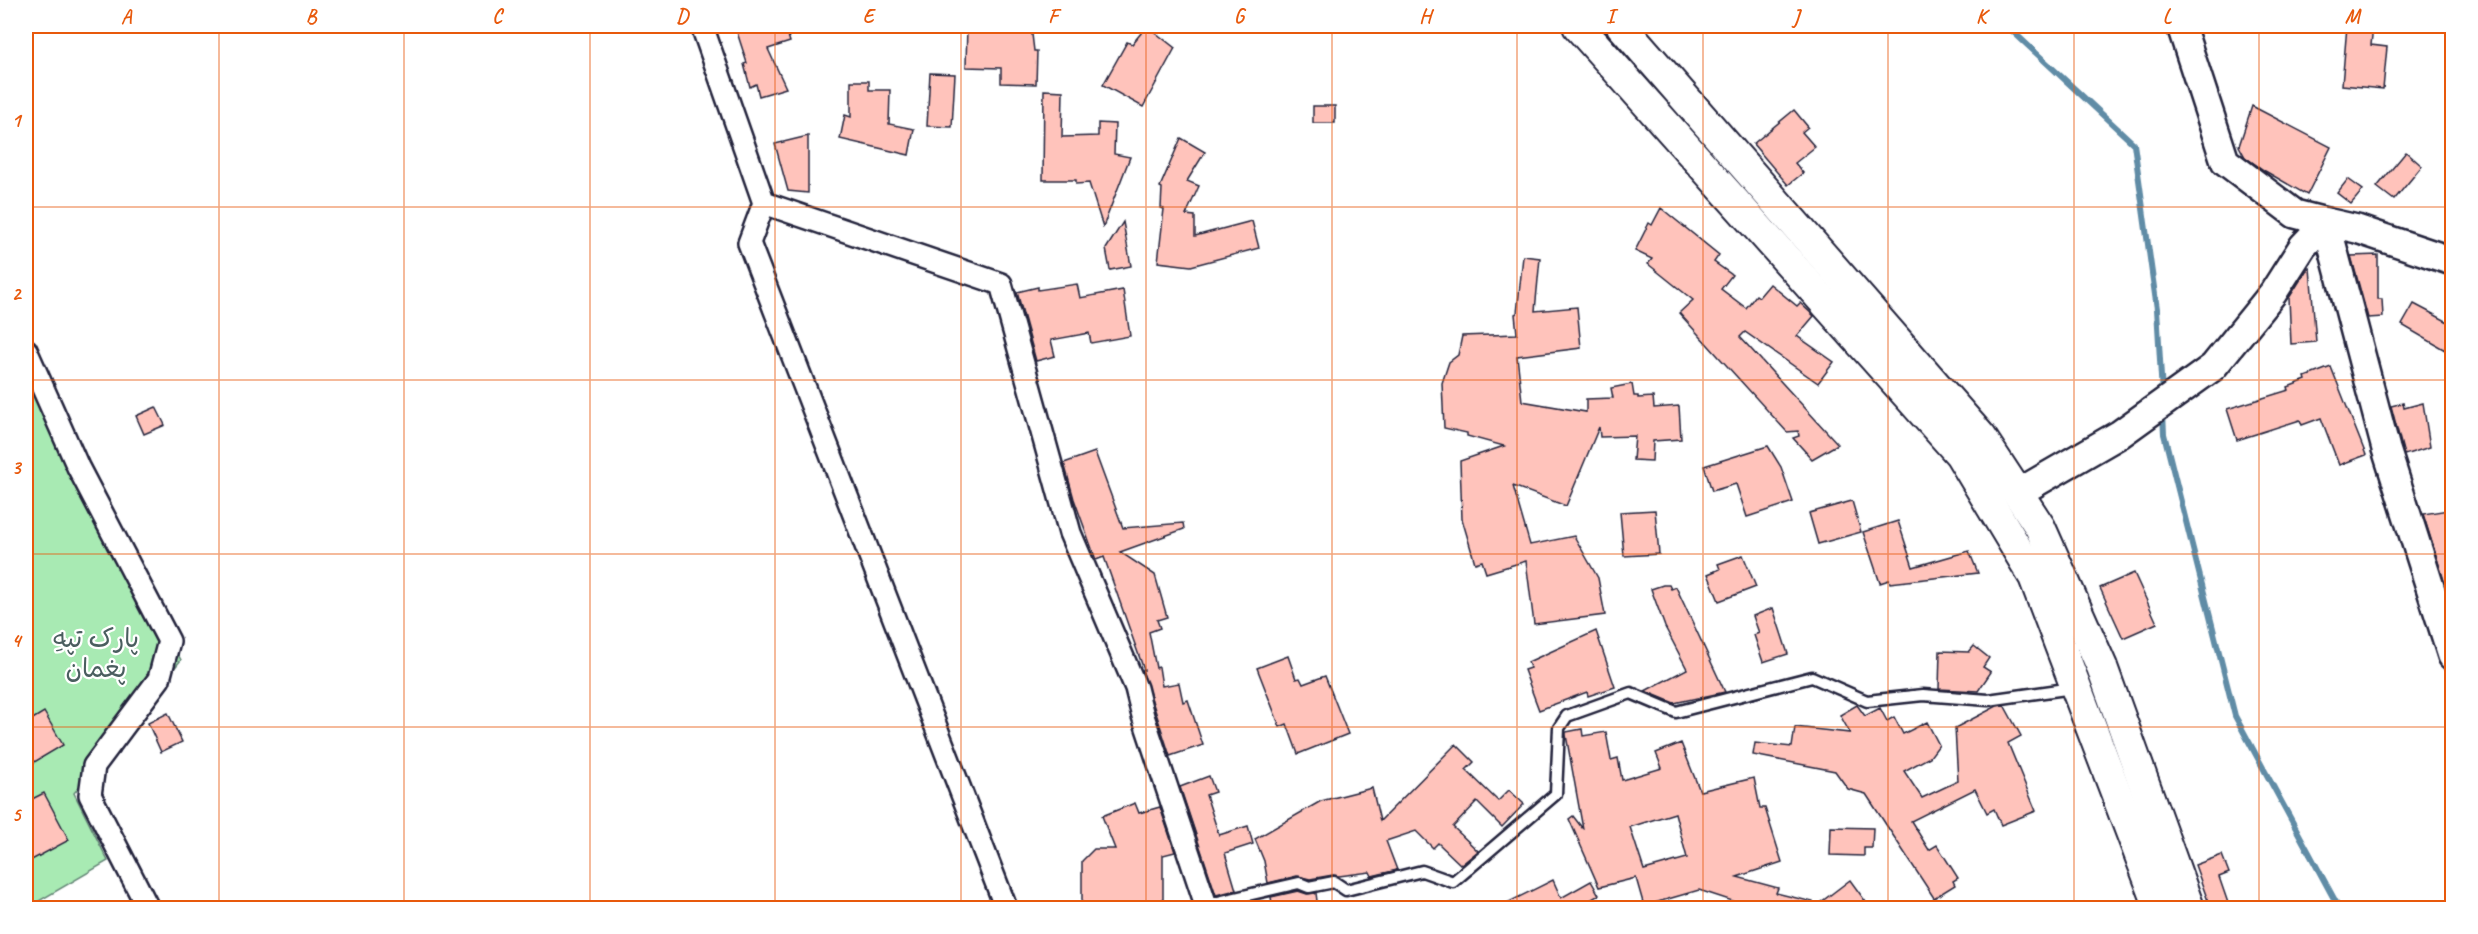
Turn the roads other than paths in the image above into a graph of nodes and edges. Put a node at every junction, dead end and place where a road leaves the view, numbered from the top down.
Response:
1 (702, 26) edge
2 (1578, 26) edge
3 (1622, 26) edge
4 (2181, 26) edge
5 (764, 203) junction
6 (2326, 222) junction
7 (2452, 261) edge
8 (26, 350) edge
9 (2018, 493) junction
10 (2452, 656) edge
11 (2076, 688) junction
12 (1203, 905) edge
13 (148, 909) edge
14 (1006, 909) edge
15 (2160, 909) edge
16 (2189, 909) edge

1 - 5 street
2 - 11 main road
3 - 9 main road
4 - 6 street
5 - 12 street
5 - 14 street
6 - 7 street
6 - 9 street
6 - 10 street
8 - 13 street
9 - 16 main road
11 - 12 lane
11 - 15 main road

